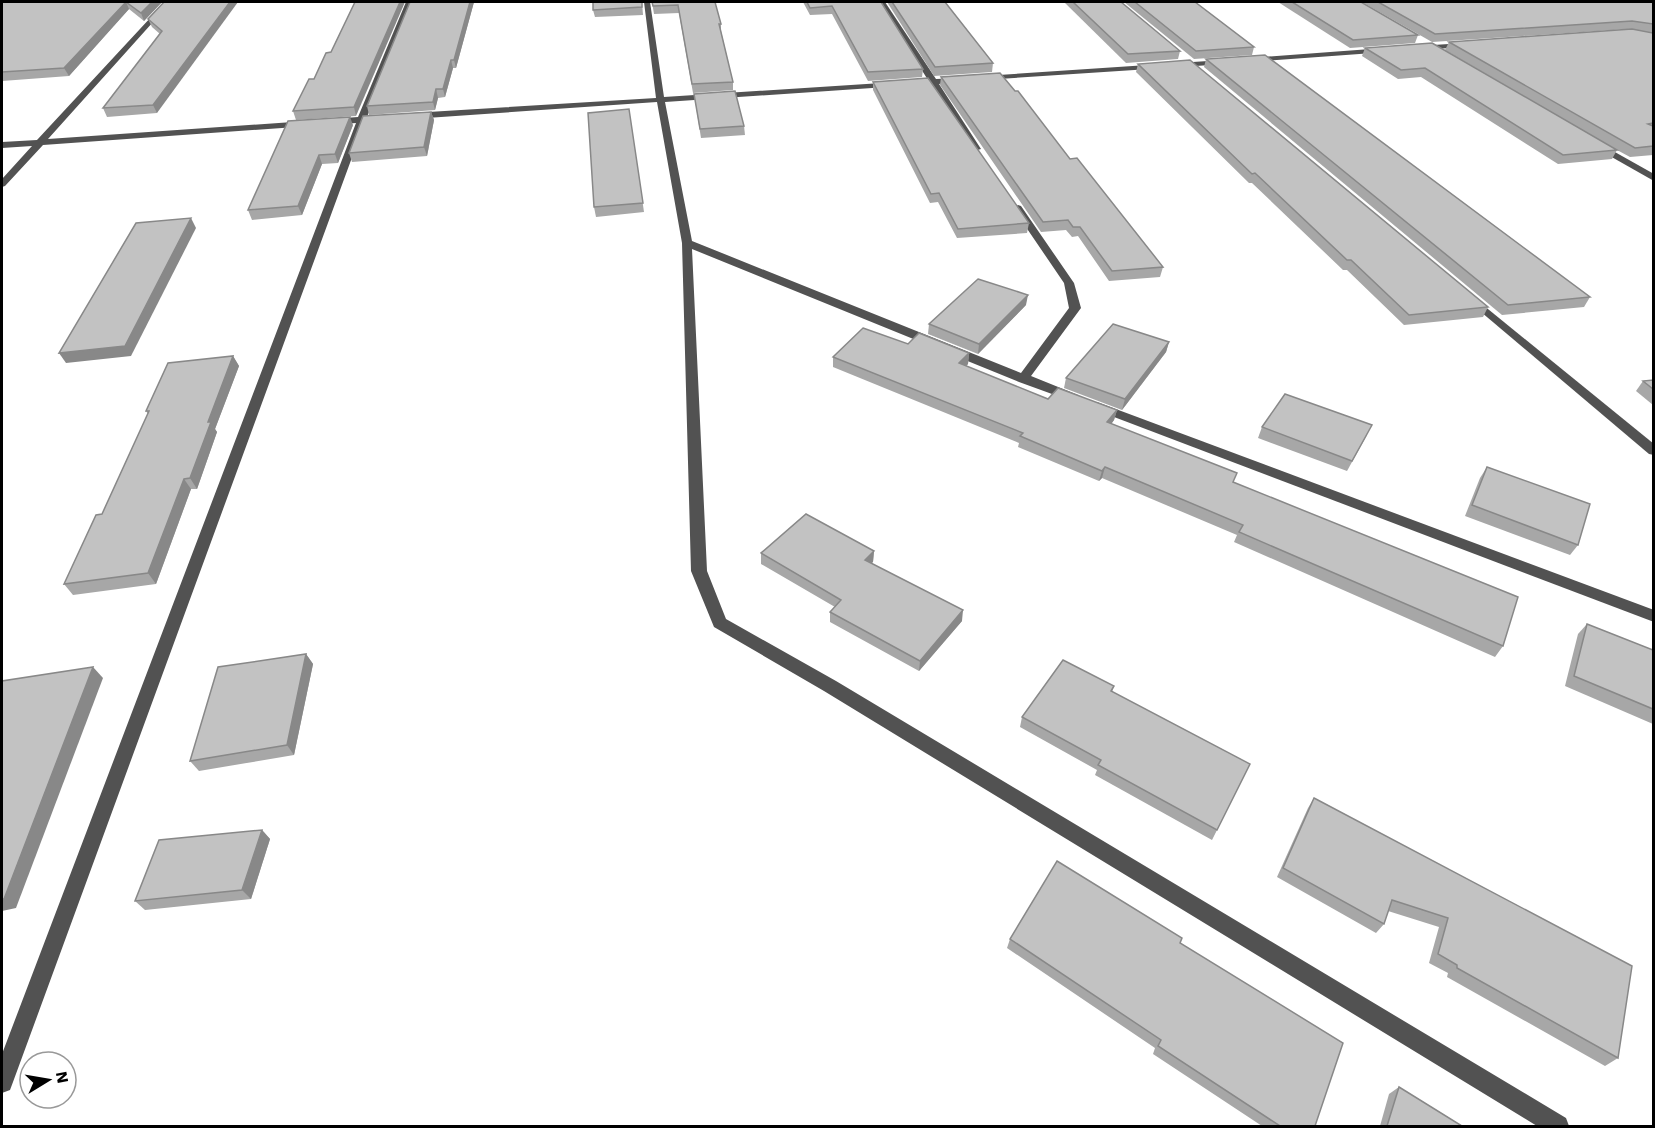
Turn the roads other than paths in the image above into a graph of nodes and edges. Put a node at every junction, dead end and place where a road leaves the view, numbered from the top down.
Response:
1 (168, 2) edge
2 (409, 2) edge
3 (647, 2) edge
4 (882, 2) edge
5 (1411, 36) edge
6 (1477, 44) edge
7 (1430, 47) junction
8 (1406, 49) edge
9 (1176, 50) edge
10 (1395, 50) edge
11 (1440, 53) edge
12 (1240, 61) edge
13 (1228, 62) edge
14 (1193, 64) junction
15 (1202, 72) edge
16 (979, 78) edge
17 (967, 79) edge
18 (931, 81) junction
19 (660, 98) junction
20 (361, 120) junction
21 (325, 122) edge
22 (314, 123) edge
23 (39, 143) junction
24 (1593, 143) edge
25 (2, 145) edge
26 (984, 158) edge
27 (1653, 178) edge
28 (2, 184) edge
29 (1010, 197) edge
30 (687, 243) junction
31 (1464, 292) edge
32 (1023, 379) junction
33 (1653, 451) edge
34 (1653, 616) edge
35 (2, 1082) edge
36 (1558, 1126) edge

1 - 23 street
2 - 20 street
3 - 19 street
4 - 18 street
5 - 7 street
6 - 7 street
7 - 8 street
7 - 11 street
9 - 14 street
10 - 12 street
13 - 14 street
14 - 15 street
14 - 16 street
17 - 18 street
18 - 19 street
18 - 26 street
19 - 20 street
19 - 30 street
20 - 21 street
20 - 35 street
22 - 23 street
23 - 25 street
23 - 28 street
24 - 27 street
29 - 32 street
30 - 32 street
30 - 36 street
31 - 33 street
32 - 34 street

